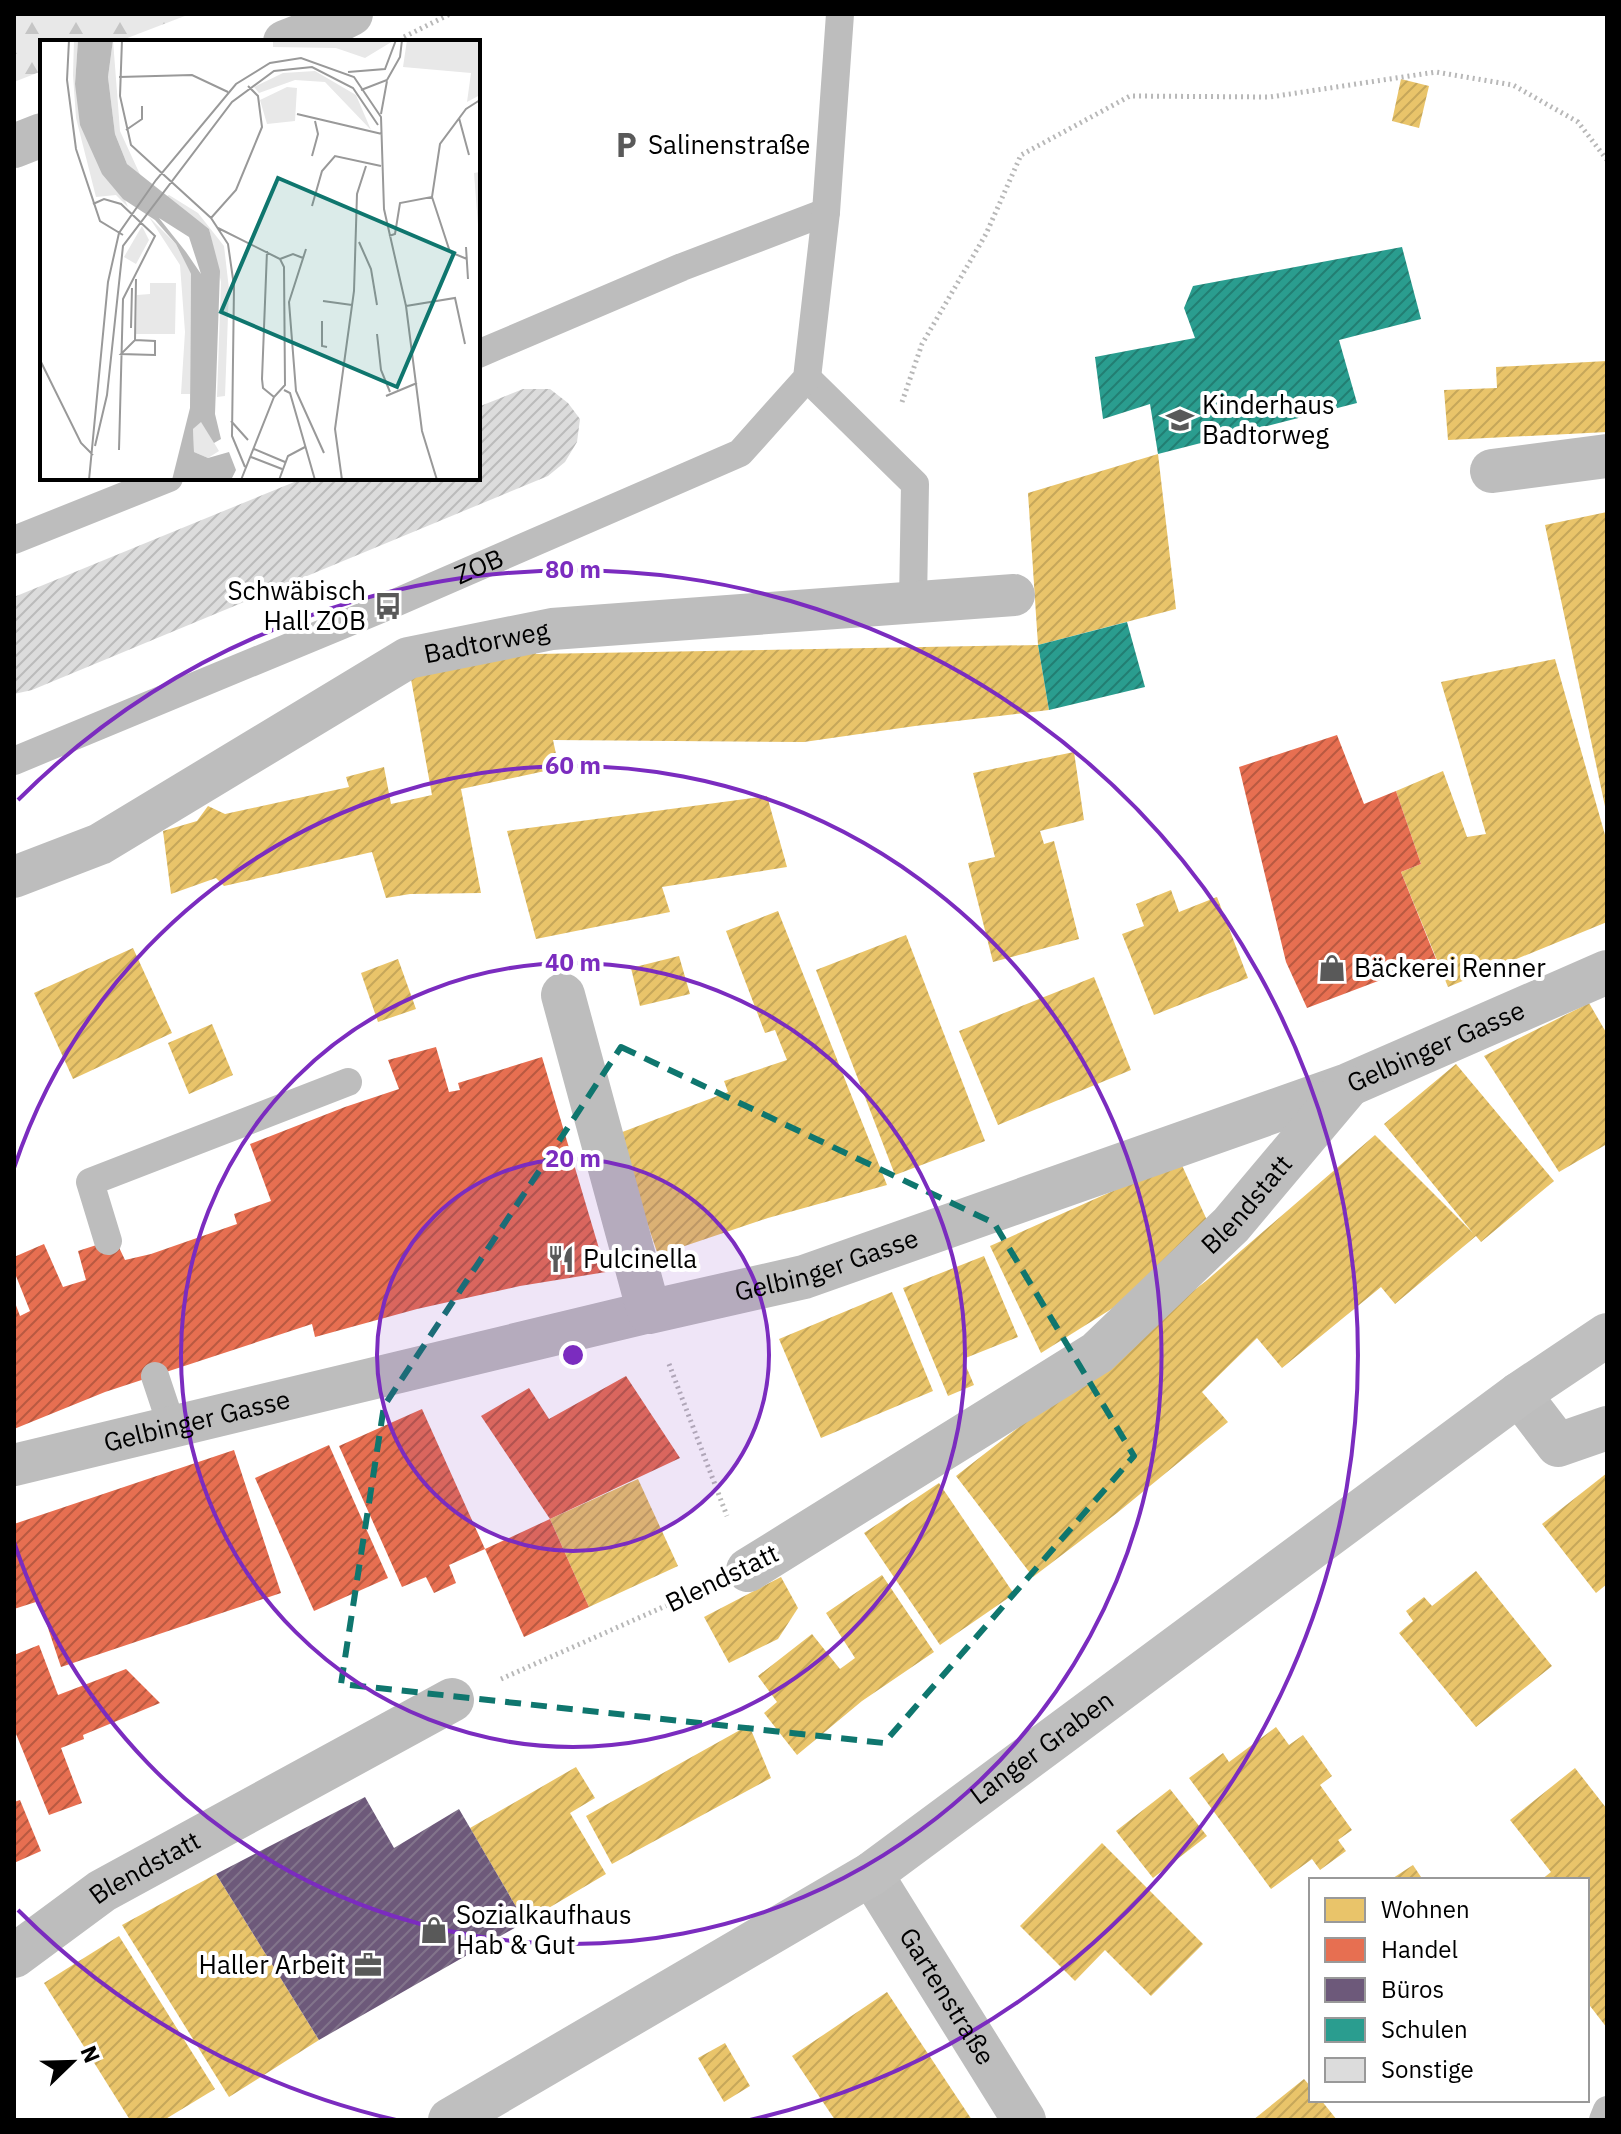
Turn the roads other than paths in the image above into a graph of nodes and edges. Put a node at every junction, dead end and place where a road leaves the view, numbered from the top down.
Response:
1 (351, 14) edge
2 (840, 14) edge
3 (290, 40) edge
4 (40, 136) edge
5 (14, 146) edge
6 (826, 212) junction
7 (480, 353) edge
8 (807, 378) junction
9 (1607, 456) edge
10 (1492, 471) dead end
11 (164, 480) edge
12 (14, 540) edge
13 (1014, 595) dead end
14 (913, 603) junction
15 (14, 761) edge
16 (14, 877) edge
17 (1607, 972) edge
18 (563, 995) dead end
19 (348, 1082) dead end
20 (1348, 1085) junction
21 (108, 1241) dead end
22 (649, 1312) junction
23 (1607, 1335) edge
24 (155, 1376) dead end
25 (1519, 1394) junction
26 (172, 1427) junction
27 (1607, 1428) edge
28 (14, 1465) edge
29 (748, 1570) road end
30 (452, 1700) road end
31 (871, 1874) junction
32 (14, 1956) edge
33 (1607, 2110) edge
34 (450, 2120) edge
35 (1024, 2120) edge
36 (1603, 2120) edge

1 - 3 street
2 - 6 lane
4 - 5 street
6 - 7 lane
6 - 8 lane
8 - 14 lane
8 - 15 lane, ZOB
9 - 10 street
11 - 12 lane
13 - 14 street, Badtorweg
14 - 16 street, Badtorweg
17 - 20 street, Gelbinger Gasse
18 - 22 street
19 - 21 lane
20 - 22 street, Gelbinger Gasse
20 - 29 street, Blendstatt
22 - 26 street, Gelbinger Gasse
23 - 25 main road, Langer Graben
24 - 26 lane
25 - 27 street
25 - 31 main road, Langer Graben
26 - 28 street, Gelbinger Gasse
30 - 32 street, Blendstatt
31 - 34 main road, Langer Graben
31 - 35 street, Gartenstraße
33 - 36 lane

